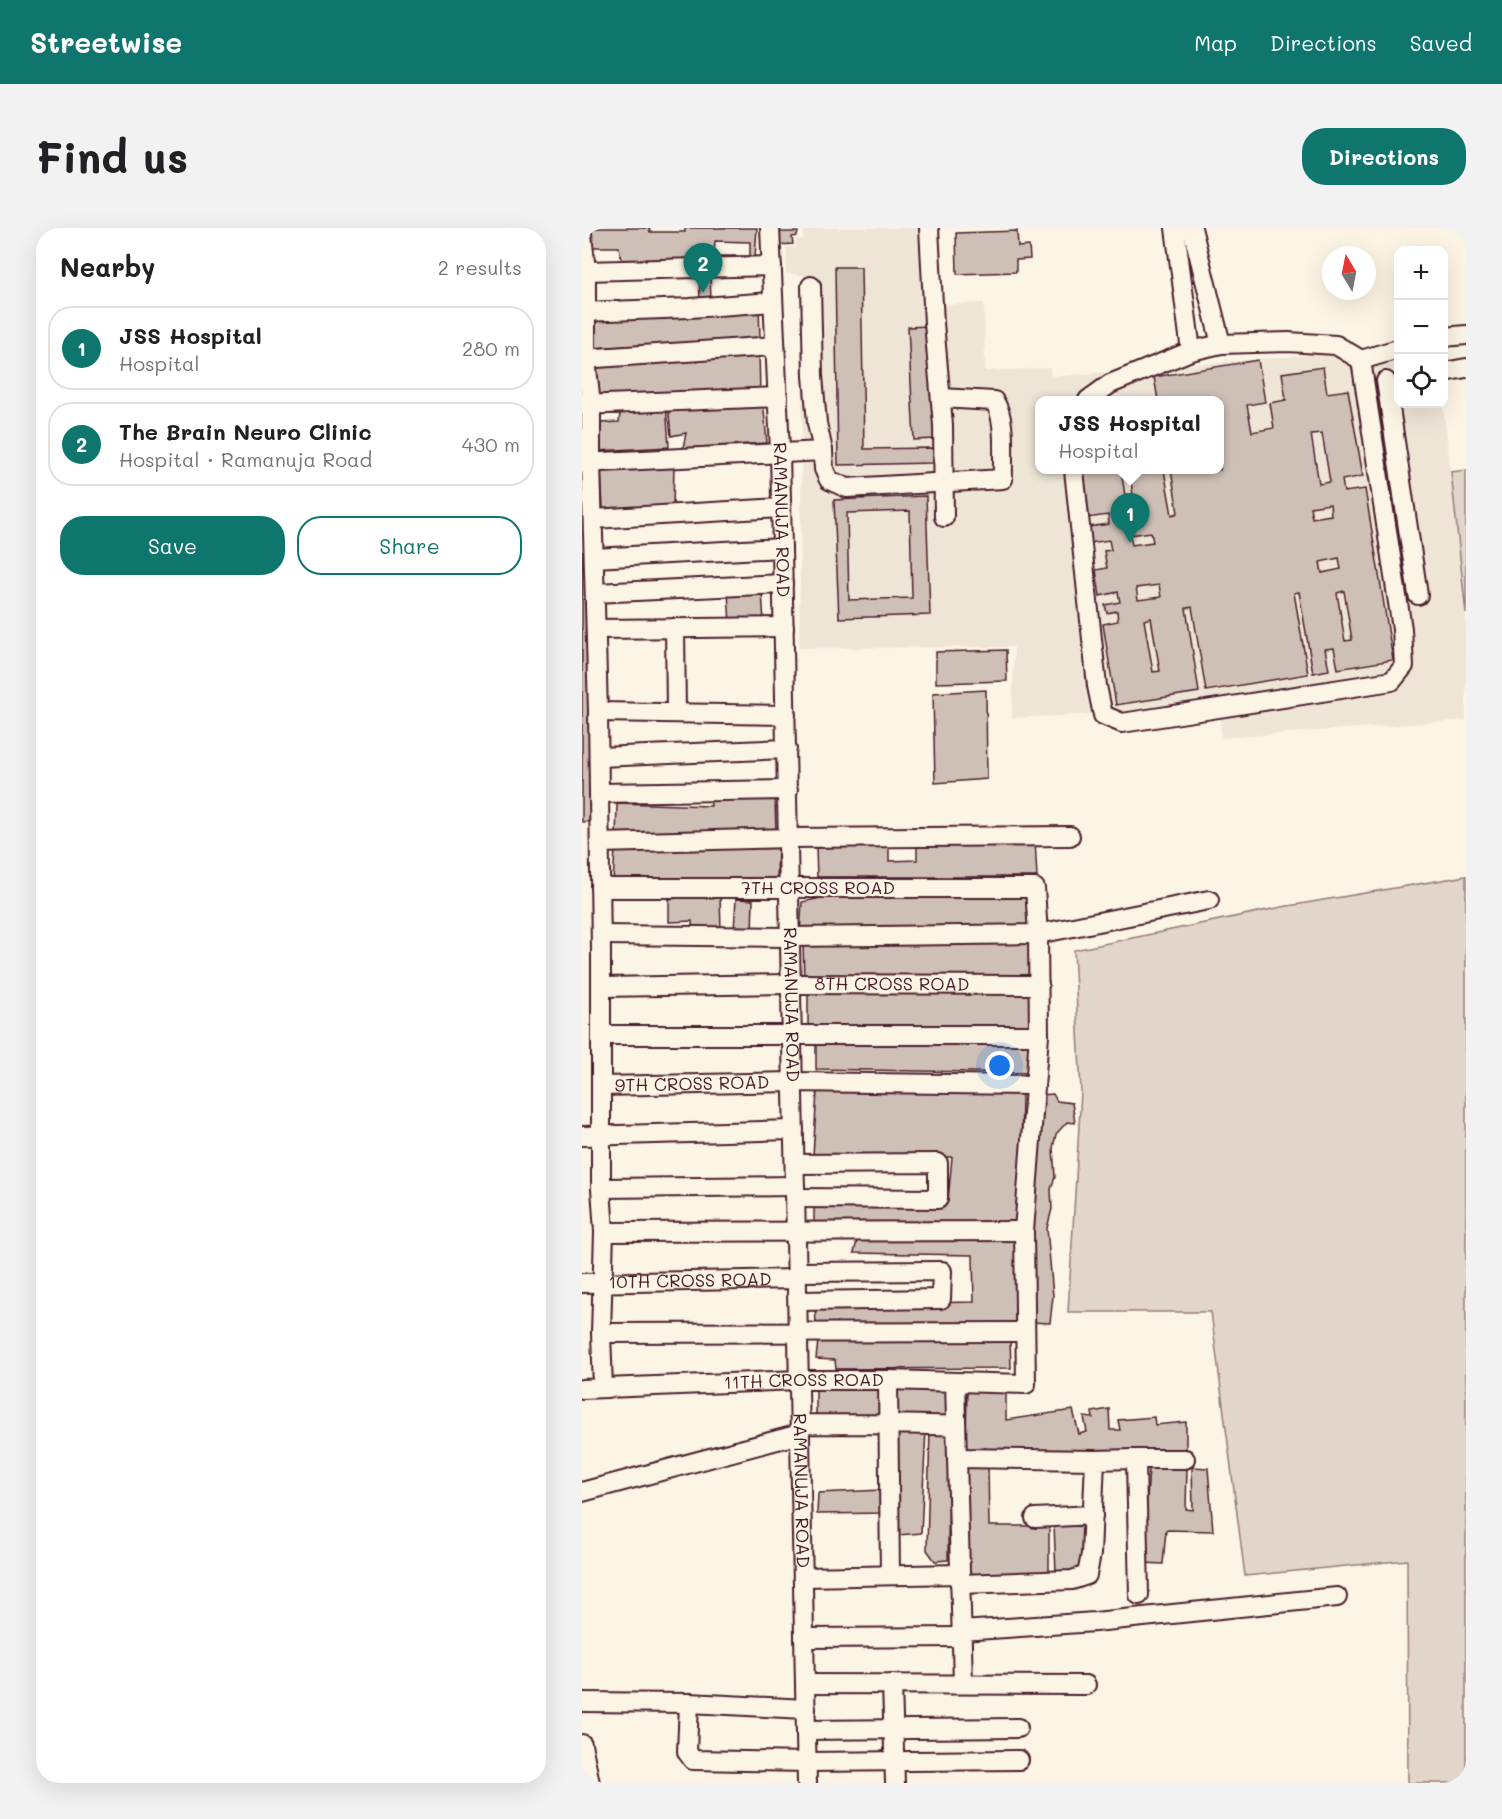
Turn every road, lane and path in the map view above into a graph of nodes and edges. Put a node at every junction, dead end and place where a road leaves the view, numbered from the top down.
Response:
1 (770, 228) edge
2 (928, 228) edge
3 (1175, 228) edge
4 (1192, 228) edge
5 (582, 234) edge
6 (772, 266) junction
7 (586, 271) junction
8 (811, 286) dead end
9 (773, 302) junction
10 (583, 311) edge
11 (1466, 335) edge
12 (1448, 337) edge
13 (1221, 344) junction
14 (775, 346) junction
15 (1394, 350) edge
16 (1191, 351) junction
17 (584, 359) edge
18 (1361, 360) junction
19 (1466, 368) edge
20 (1448, 371) edge
21 (1392, 380) edge
22 (1365, 384) junction
23 (1094, 396) edge
24 (778, 397) junction
25 (941, 398) junction
26 (587, 405) edge
27 (822, 451) junction
28 (780, 452) junction
29 (586, 463) edge
30 (1074, 474) edge
31 (944, 482) junction
32 (781, 508) junction
33 (944, 517) dead end
34 (593, 519) junction
35 (782, 548) junction
36 (594, 558) junction
37 (783, 584) junction
38 (595, 593) junction
39 (1418, 595) dead end
40 (784, 627) junction
41 (675, 628) junction
42 (596, 629) junction
43 (598, 712) junction
44 (676, 713) junction
45 (786, 715) junction
46 (787, 749) junction
47 (599, 757) junction
48 (788, 790) junction
49 (599, 793) junction
50 (594, 835) edge
51 (1070, 836) dead end
52 (789, 838) junction
53 (600, 888) junction
54 (790, 888) junction
55 (1209, 900) dead end
56 (1038, 934) junction
57 (601, 935) junction
58 (790, 937) junction
59 (792, 984) junction
60 (1039, 985) junction
61 (601, 987) junction
62 (602, 1035) junction
63 (792, 1035) junction
64 (1038, 1035) junction
65 (793, 1082) junction
66 (1034, 1085) junction
67 (602, 1086) junction
68 (794, 1131) junction
69 (602, 1135) junction
70 (582, 1136) edge
71 (795, 1164) junction
72 (601, 1188) junction
73 (795, 1192) junction
74 (796, 1231) junction
75 (1024, 1231) junction
76 (604, 1233) junction
77 (797, 1276) junction
78 (582, 1282) edge
79 (603, 1283) junction
80 (798, 1301) junction
81 (1025, 1332) junction
82 (601, 1333) junction
83 (798, 1334) junction
84 (799, 1380) junction
85 (888, 1380) junction
86 (955, 1382) junction
87 (582, 1389) edge
88 (603, 1389) junction
89 (888, 1425) junction
90 (956, 1426) junction
91 (800, 1429) junction
92 (957, 1458) junction
93 (1132, 1459) junction
94 (1185, 1459) dead end
95 (1095, 1460) junction
96 (583, 1488) edge
97 (1093, 1515) junction
98 (1035, 1518) dead end
99 (890, 1575) junction
100 (803, 1577) junction
101 (960, 1579) junction
102 (1139, 1595) dead end
103 (1337, 1598) dead end
104 (962, 1634) junction
105 (804, 1638) junction
106 (805, 1684) junction
107 (892, 1684) junction
108 (963, 1684) junction
109 (1086, 1685) dead end
110 (582, 1702) edge
111 (688, 1703) junction
112 (806, 1708) junction
113 (892, 1728) junction
114 (1018, 1728) dead end
115 (806, 1730) junction
116 (582, 1744) edge
117 (1019, 1760) dead end
118 (894, 1761) junction
119 (806, 1762) junction
120 (590, 1783) edge
121 (807, 1783) edge
122 (895, 1783) edge

1 - 6 street, RAMANUJA ROAD
2 - 25 street
3 - 16 street
4 - 13 street
5 - 7 street
6 - 7 street
6 - 9 street, RAMANUJA ROAD
7 - 10 street
8 - 27 street
9 - 10 street
9 - 14 street, RAMANUJA ROAD
10 - 17 street
11 - 12 street
13 - 16 street
13 - 18 street
14 - 17 street
14 - 24 street, RAMANUJA ROAD
15 - 18 street
16 - 23 street
17 - 26 street
18 - 22 street
19 - 20 street
21 - 22 street
21 - 39 street
22 - 30 street
24 - 26 street
24 - 28 street, RAMANUJA ROAD
25 - 31 street
25 - 31 street
26 - 29 street
27 - 28 street
27 - 31 street
28 - 29 street
28 - 32 street, RAMANUJA ROAD
29 - 34 street
31 - 33 street
32 - 34 street
32 - 35 street, RAMANUJA ROAD
34 - 36 street
35 - 36 street
35 - 37 street, RAMANUJA ROAD
36 - 38 street
37 - 38 street
37 - 40 street, RAMANUJA ROAD
38 - 42 street
40 - 41 street
40 - 45 street, RAMANUJA ROAD
41 - 42 street
41 - 44 street
42 - 43 street
43 - 44 street
43 - 47 street
44 - 45 street
45 - 46 street, RAMANUJA ROAD
46 - 47 street
46 - 48 street, RAMANUJA ROAD
47 - 49 street
48 - 49 street
48 - 52 street, RAMANUJA ROAD
49 - 50 street
50 - 52 street
50 - 53 street
51 - 52 street
52 - 54 street, RAMANUJA ROAD
53 - 54 street, 7TH CROSS ROAD
53 - 57 street
54 - 56 street, 7TH CROSS ROAD
54 - 58 street, RAMANUJA ROAD
55 - 56 street
56 - 58 street
56 - 60 street
57 - 58 street
57 - 61 street
58 - 59 street, RAMANUJA ROAD
59 - 60 street, 8TH CROSS ROAD
59 - 61 street, 8TH CROSS ROAD
59 - 63 street, RAMANUJA ROAD
60 - 64 street
61 - 62 street
62 - 63 street
62 - 67 street
63 - 64 street
63 - 65 street, RAMANUJA ROAD
64 - 66 street
65 - 66 street, 9TH CROSS ROAD
65 - 67 street, 9TH CROSS ROAD
65 - 68 street, RAMANUJA ROAD
66 - 75 street
67 - 69 street
68 - 69 street
68 - 71 street, RAMANUJA ROAD
69 - 70 street
69 - 72 street
71 - 73 street, RAMANUJA ROAD
71 - 73 street
72 - 73 street
72 - 76 street
73 - 74 street, RAMANUJA ROAD
74 - 75 street
74 - 76 street
74 - 77 street, RAMANUJA ROAD
75 - 81 street
76 - 79 street
77 - 79 street, 10TH CROSS ROAD
77 - 80 street, RAMANUJA ROAD
77 - 80 street, 10TH CROSS ROAD
78 - 79 street, 10TH CROSS ROAD
79 - 82 street
80 - 83 street, RAMANUJA ROAD
81 - 83 street
81 - 86 street, 11TH CROSS ROAD
82 - 83 street
82 - 88 street
83 - 84 street, RAMANUJA ROAD
84 - 85 street, 11TH CROSS ROAD
84 - 88 street, 11TH CROSS ROAD
84 - 91 street, RAMANUJA ROAD
85 - 86 street, 11TH CROSS ROAD
85 - 89 street
86 - 90 street
87 - 88 street, 11TH CROSS ROAD
89 - 90 street
89 - 91 street
89 - 99 street
90 - 92 street
91 - 96 street
91 - 100 street, RAMANUJA ROAD
92 - 95 street
92 - 101 street
93 - 94 street
93 - 95 street
93 - 102 street
95 - 97 street
97 - 98 street
97 - 101 street
99 - 100 street
99 - 101 street
100 - 105 street, RAMANUJA ROAD
101 - 104 street
103 - 104 street
104 - 105 street
104 - 108 street
105 - 106 street, RAMANUJA ROAD
106 - 107 street
106 - 112 street, RAMANUJA ROAD
107 - 108 street
107 - 113 street
108 - 109 street
110 - 111 street
111 - 112 street
111 - 119 street
112 - 115 street, RAMANUJA ROAD
113 - 114 street
113 - 115 street
113 - 118 street
115 - 119 street, RAMANUJA ROAD
116 - 120 street
117 - 118 street
118 - 119 street
118 - 122 street
119 - 121 street, RAMANUJA ROAD

